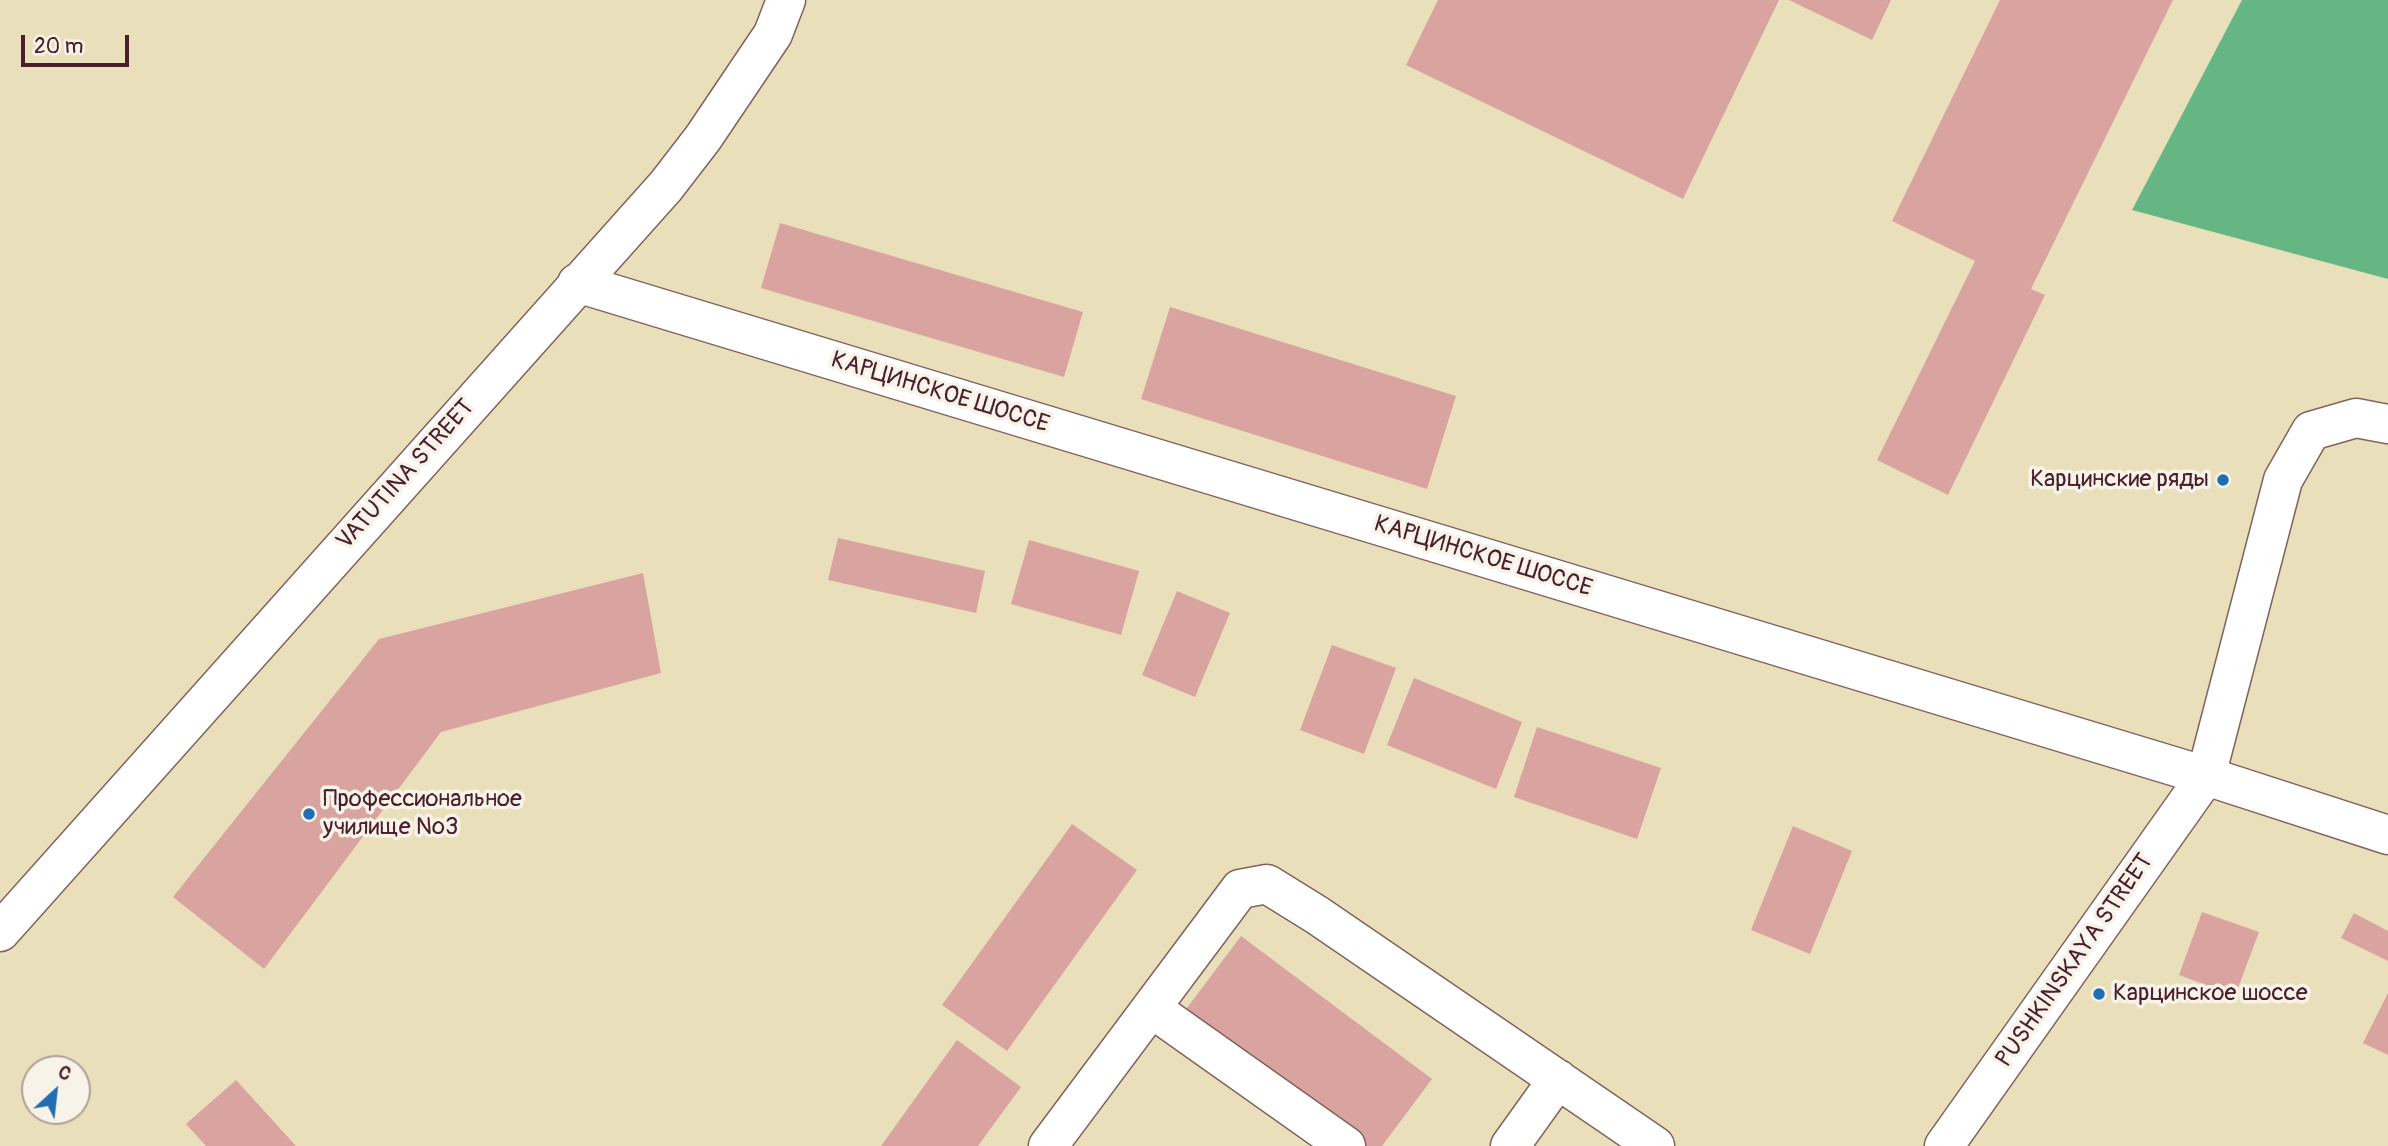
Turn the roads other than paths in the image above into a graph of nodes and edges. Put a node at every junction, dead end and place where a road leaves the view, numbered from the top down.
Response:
1 (786, 0) edge
2 (577, 283) junction
3 (2388, 424) edge
4 (2206, 776) junction
5 (2388, 835) edge
6 (0, 932) edge
7 (1151, 1008) junction
8 (1558, 1079) junction
9 (1048, 1146) edge
10 (1346, 1146) edge
11 (1510, 1146) edge
12 (1655, 1146) edge
13 (1944, 1146) edge

1 - 2 main road, VATUTINA STREET
2 - 4 main road, КАРЦИНСКОЕ ШОССЕ
2 - 6 main road, VATUTINA STREET
3 - 4 main road
4 - 5 main road, КАРЦИНСКОЕ ШОССЕ
4 - 13 main road, PUSHKINSKAYA STREET
7 - 8 main road
7 - 9 main road
7 - 10 main road
8 - 11 main road
8 - 12 main road

